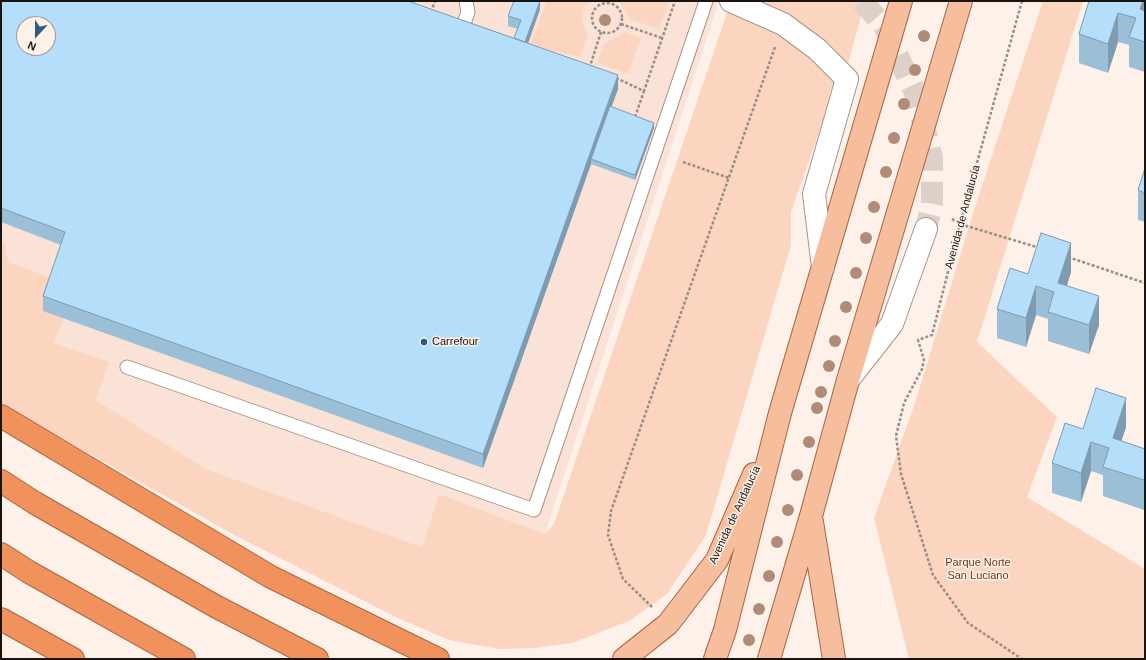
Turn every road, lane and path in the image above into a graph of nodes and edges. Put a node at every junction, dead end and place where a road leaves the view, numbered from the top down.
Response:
1 (435, 1) edge
2 (466, 1) edge
3 (675, 1) edge
4 (706, 1) edge
5 (731, 1) edge
6 (901, 1) edge
7 (961, 1) edge
8 (1022, 1) edge
9 (604, 2) edge
10 (431, 12) edge
11 (621, 24) junction
12 (461, 32) edge
13 (601, 32) junction
14 (662, 38) junction
15 (777, 42) dead end
16 (597, 69) edge
17 (610, 76) edge
18 (644, 91) junction
19 (635, 117) edge
20 (684, 162) dead end
21 (729, 178) junction
22 (952, 219) dead end
23 (960, 224) junction
24 (926, 229) tunnel mouth
25 (1044, 249) edge
26 (1064, 255) edge
27 (823, 267) junction
28 (1145, 283) edge
29 (127, 367) dead end
30 (848, 380) junction
31 (780, 413) junction
32 (1, 416) edge
33 (1, 481) edge
34 (811, 516) junction
35 (1, 554) edge
36 (653, 608) dead end
37 (1, 619) edge
38 (73, 659) edge
39 (184, 659) edge
40 (317, 659) edge
41 (438, 659) edge
42 (624, 659) edge
43 (715, 659) edge
44 (769, 659) edge
45 (834, 659) edge
46 (1022, 659) edge

1 - 10 path
2 - 12 lane
3 - 14 path
4 - 29 lane
5 - 27 street, Avenida de Andalucía
6 - 27 main road, Avenida de Andalucía
7 - 30 main road
8 - 23 path, Avenida de Andalucía
9 - 11 path
9 - 13 path
11 - 13 path
11 - 14 path
13 - 16 path
14 - 18 path
15 - 21 path
17 - 18 path
18 - 19 path
20 - 21 path
21 - 36 path
22 - 23 path
23 - 25 path
23 - 46 path, Avenida de Andalucía
24 - 30 street
26 - 28 path
27 - 31 main road, Avenida de Andalucía
30 - 34 main road
31 - 42 main road, Avenida de Andalucía
31 - 43 main road, Avenida de Andalucía
32 - 41 highway
33 - 40 highway
34 - 44 main road
34 - 45 main road
35 - 39 highway
37 - 38 highway

